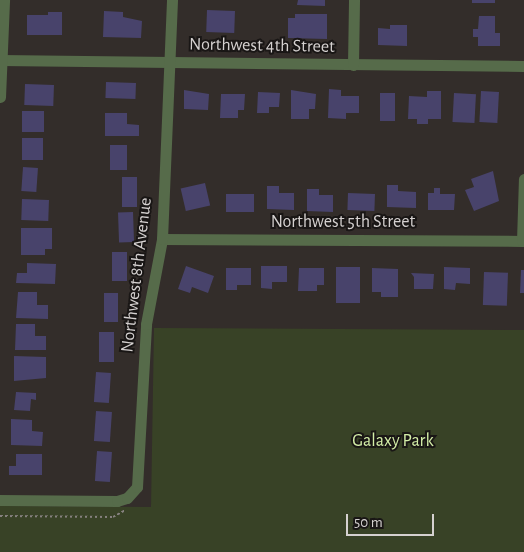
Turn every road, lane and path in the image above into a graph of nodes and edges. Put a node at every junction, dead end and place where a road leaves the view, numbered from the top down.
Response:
1 (4, 0) edge
2 (172, 0) edge
3 (354, 0) edge
4 (1, 60) edge
5 (169, 62) junction
6 (353, 65) junction
7 (524, 66) edge
8 (0, 98) edge
9 (524, 179) edge
10 (162, 239) junction
11 (523, 241) edge
12 (133, 494) junction
13 (0, 500) edge
14 (0, 516) edge

1 - 4 street
2 - 5 street, Northwest 8th Avenue
3 - 6 street
4 - 5 street, Northwest 4th Street
4 - 8 street
5 - 6 street, Northwest 4th Street
5 - 10 street, Northwest 8th Avenue
6 - 7 street, Northwest 4th Street
9 - 11 street
10 - 11 street, Northwest 5th Street
10 - 12 street, Northwest 8th Avenue
12 - 13 street
12 - 14 path

